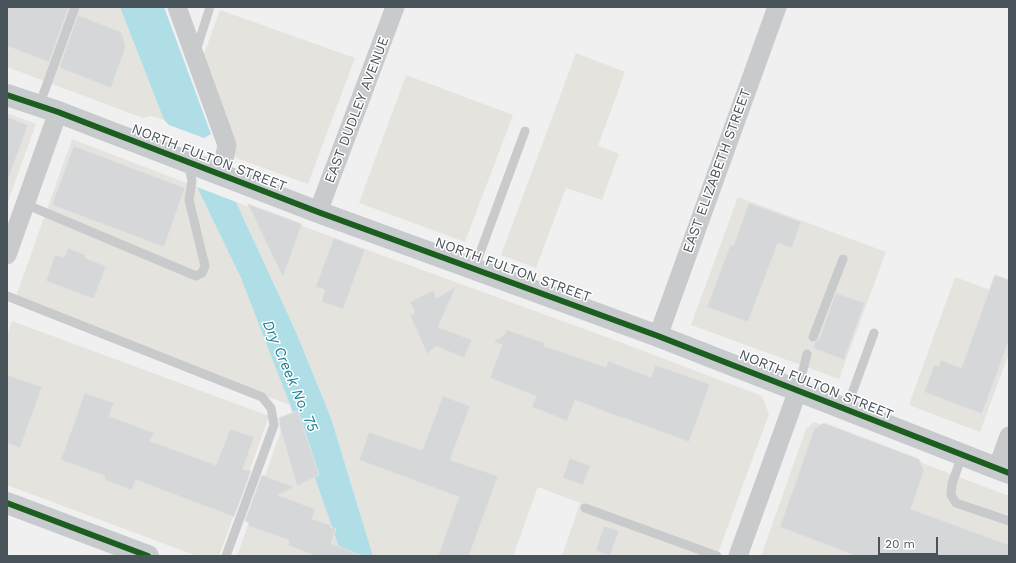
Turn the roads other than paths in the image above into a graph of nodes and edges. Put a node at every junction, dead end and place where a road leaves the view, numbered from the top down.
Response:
1 (75, 7) edge
2 (177, 7) edge
3 (210, 7) edge
4 (395, 7) edge
5 (777, 7) edge
6 (194, 56) junction
7 (7, 95) edge
8 (49, 109) junction
9 (525, 131) dead end
10 (188, 163) junction
11 (219, 174) junction
12 (25, 204) junction
13 (318, 212) junction
14 (7, 255) edge
15 (844, 259) dead end
16 (474, 269) junction
17 (7, 296) edge
18 (874, 332) dead end
19 (658, 336) junction
20 (814, 337) dead end
21 (807, 354) dead end
22 (798, 390) junction
23 (846, 410) junction
24 (1009, 436) edge
25 (962, 455) junction
26 (1003, 471) edge
27 (7, 503) edge
28 (585, 508) dead end
29 (1009, 521) edge
30 (148, 556) edge
31 (226, 556) edge
32 (717, 556) edge
33 (738, 556) edge

1 - 8 lane
2 - 6 street
3 - 6 lane
4 - 13 street, EAST DUDLEY AVENUE
5 - 19 street, EAST ELIZABETH STREET
6 - 11 street
7 - 8 main road, NORTH FULTON STREET
8 - 10 main road, NORTH FULTON STREET
8 - 12 street
9 - 16 lane
10 - 11 main road, NORTH FULTON STREET
10 - 12 lane
11 - 13 main road, NORTH FULTON STREET
12 - 14 street
13 - 16 main road, NORTH FULTON STREET
15 - 20 lane
16 - 19 main road, NORTH FULTON STREET
17 - 31 lane
18 - 23 lane
19 - 22 main road, NORTH FULTON STREET
21 - 22 lane
22 - 23 main road, NORTH FULTON STREET
22 - 33 street
23 - 25 main road, NORTH FULTON STREET
24 - 26 street
25 - 26 main road, NORTH FULTON STREET
25 - 29 lane
27 - 30 main road
28 - 32 lane

